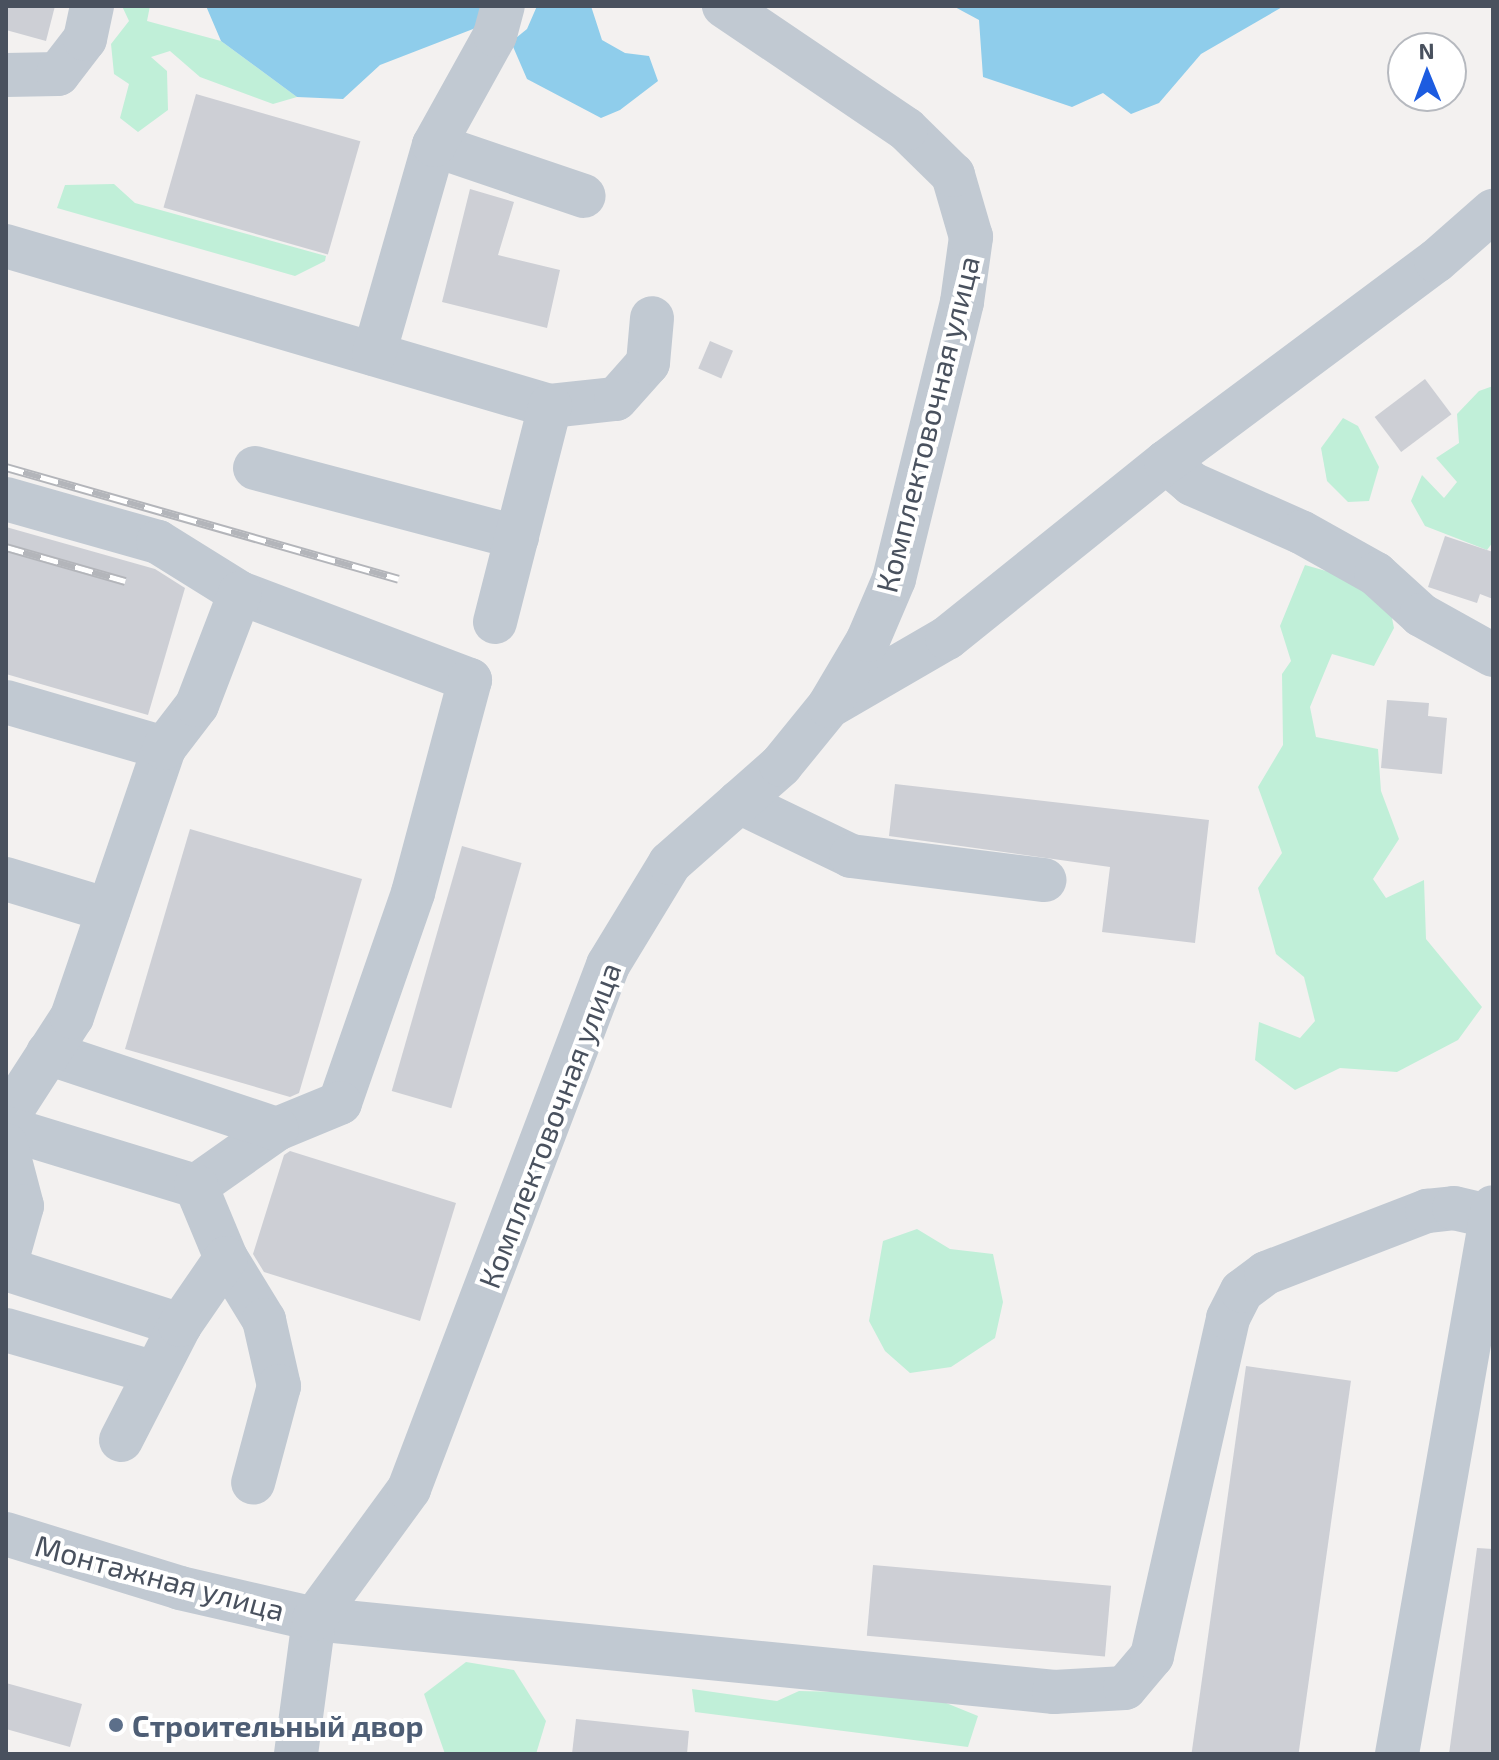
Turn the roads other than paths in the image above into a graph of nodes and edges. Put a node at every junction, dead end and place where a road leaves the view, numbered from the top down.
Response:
1 (92, 6) edge
2 (503, 6) edge
3 (724, 6) edge
4 (6, 75) edge
5 (434, 145) junction
6 (584, 196) dead end
7 (1493, 211) edge
8 (6, 246) edge
9 (652, 318) dead end
10 (374, 354) junction
11 (550, 406) junction
12 (1166, 462) junction
13 (255, 468) dead end
14 (6, 499) edge
15 (517, 537) junction
16 (240, 593) junction
17 (495, 622) dead end
18 (1493, 655) edge
19 (6, 702) edge
20 (829, 706) junction
21 (164, 748) junction
22 (739, 802) junction
23 (6, 879) edge
24 (1045, 880) dead end
25 (108, 910) junction
26 (22, 1084) edge
27 (6, 1128) edge
28 (277, 1129) junction
29 (6, 1145) edge
30 (196, 1186) junction
31 (1492, 1211) edge
32 (226, 1258) junction
33 (6, 1266) edge
34 (180, 1325) junction
35 (6, 1330) edge
36 (155, 1373) junction
37 (121, 1440) dead end
38 (253, 1483) dead end
39 (6, 1534) edge
40 (314, 1619) junction
41 (296, 1754) edge
42 (1397, 1754) edge

1 - 4 street
2 - 5 street
3 - 20 street, Комплектовочная улица
5 - 6 street
5 - 10 street
7 - 12 street
8 - 10 street
9 - 11 street
10 - 11 street
11 - 15 street
12 - 18 street
12 - 20 street
13 - 15 street
14 - 16 street
15 - 17 street
16 - 21 street
16 - 28 street
19 - 21 street
20 - 22 street, Комплектовочная улица
21 - 25 street
22 - 24 street
22 - 40 street, Комплектовочная улица
23 - 25 street
25 - 26 street
26 - 28 street
27 - 30 street
28 - 30 street
29 - 33 street
30 - 32 street
31 - 40 street, Монтажная улица
31 - 42 street
32 - 34 street
32 - 38 street
33 - 34 street
34 - 36 street
35 - 36 street
36 - 37 street
39 - 40 street, Монтажная улица
40 - 41 street, Комплектовочная улица

